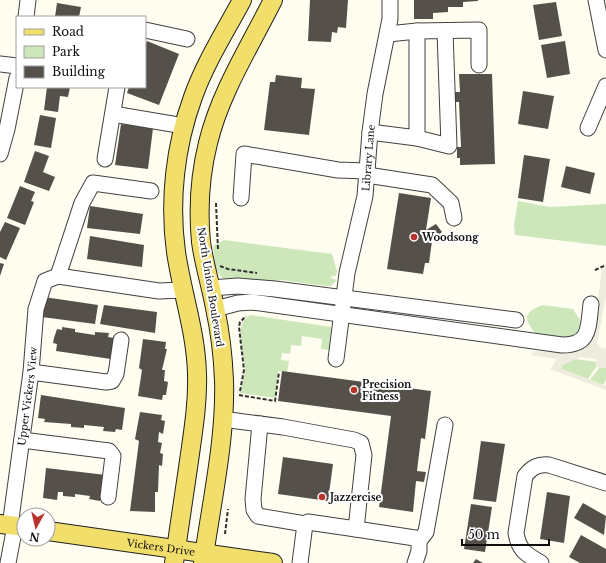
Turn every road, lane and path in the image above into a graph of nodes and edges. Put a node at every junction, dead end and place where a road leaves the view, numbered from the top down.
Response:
1 (28, 0) edge
2 (242, 0) edge
3 (273, 0) edge
4 (390, 0) edge
5 (600, 5) edge
6 (26, 16) edge
7 (146, 30) edge
8 (417, 31) junction
9 (445, 31) junction
10 (388, 34) junction
11 (187, 39) dead end
12 (606, 50) edge
13 (0, 64) edge
14 (479, 65) dead end
15 (16, 66) edge
16 (16, 83) edge
17 (606, 86) edge
18 (117, 88) edge
19 (112, 114) junction
20 (184, 126) junction
21 (588, 128) dead end
22 (370, 132) junction
23 (417, 138) junction
24 (0, 154) edge
25 (105, 159) dead end
26 (367, 173) junction
27 (151, 191) dead end
28 (241, 198) dead end
29 (216, 203) dead end
30 (454, 218) dead end
31 (173, 227) junction
32 (219, 252) dead end
33 (219, 259) dead end
34 (606, 265) edge
35 (595, 270) dead end
36 (262, 274) dead end
37 (58, 276) junction
38 (210, 288) junction
39 (183, 290) junction
40 (344, 298) junction
41 (591, 304) dead end
42 (215, 308) junction
43 (249, 314) dead end
44 (343, 315) junction
45 (516, 320) dead end
46 (120, 340) dead end
47 (336, 359) dead end
48 (31, 372) junction
49 (279, 372) dead end
50 (239, 395) junction
51 (229, 420) junction
52 (260, 424) junction
53 (445, 425) dead end
54 (22, 440) junction
55 (606, 483) edge
56 (108, 497) dead end
57 (228, 504) dead end
58 (305, 524) junction
59 (12, 526) edge
60 (356, 529) junction
61 (56, 533) edge
62 (225, 534) dead end
63 (419, 541) junction
64 (175, 556) edge
65 (203, 558) edge
66 (8, 563) edge
67 (273, 563) edge
68 (300, 563) edge
69 (415, 563) edge
70 (541, 563) edge

1 - 6 street
2 - 20 main road
3 - 38 main road, North Union Boulevard
4 - 10 street, Library Lane
5 - 12 street
7 - 11 street
8 - 9 street
8 - 10 street
8 - 23 street
9 - 14 street
9 - 23 street
10 - 22 street, Library Lane
13 - 15 street
16 - 24 street
17 - 21 street
18 - 19 street
19 - 20 street
19 - 25 street
20 - 31 main road
22 - 23 street
22 - 26 street, Library Lane
26 - 28 street
26 - 30 street
26 - 40 street, Library Lane
27 - 37 street
29 - 32 path
31 - 39 main road
31 - 42 main road
33 - 36 path
34 - 35 path
37 - 39 street
37 - 48 street, Upper Vickers View
38 - 40 street
38 - 42 main road, North Union Boulevard
39 - 64 main road
40 - 44 street, Library Lane
40 - 45 street
41 - 44 street
42 - 44 street
42 - 51 main road, North Union Boulevard
43 - 50 path
44 - 47 street, Library Lane
46 - 48 street
48 - 54 street, Upper Vickers View
49 - 50 path
50 - 51 path
51 - 52 street
51 - 65 main road, North Union Boulevard
52 - 58 street
52 - 60 street
53 - 63 street
54 - 56 street
54 - 59 street, Upper Vickers View
55 - 70 street
57 - 62 path
58 - 60 street
58 - 68 street
59 - 66 street, Upper Vickers View
60 - 63 street
61 - 64 main road, Vickers Drive
63 - 69 street
64 - 65 main road, Vickers Drive
65 - 67 main road, Vickers Drive

